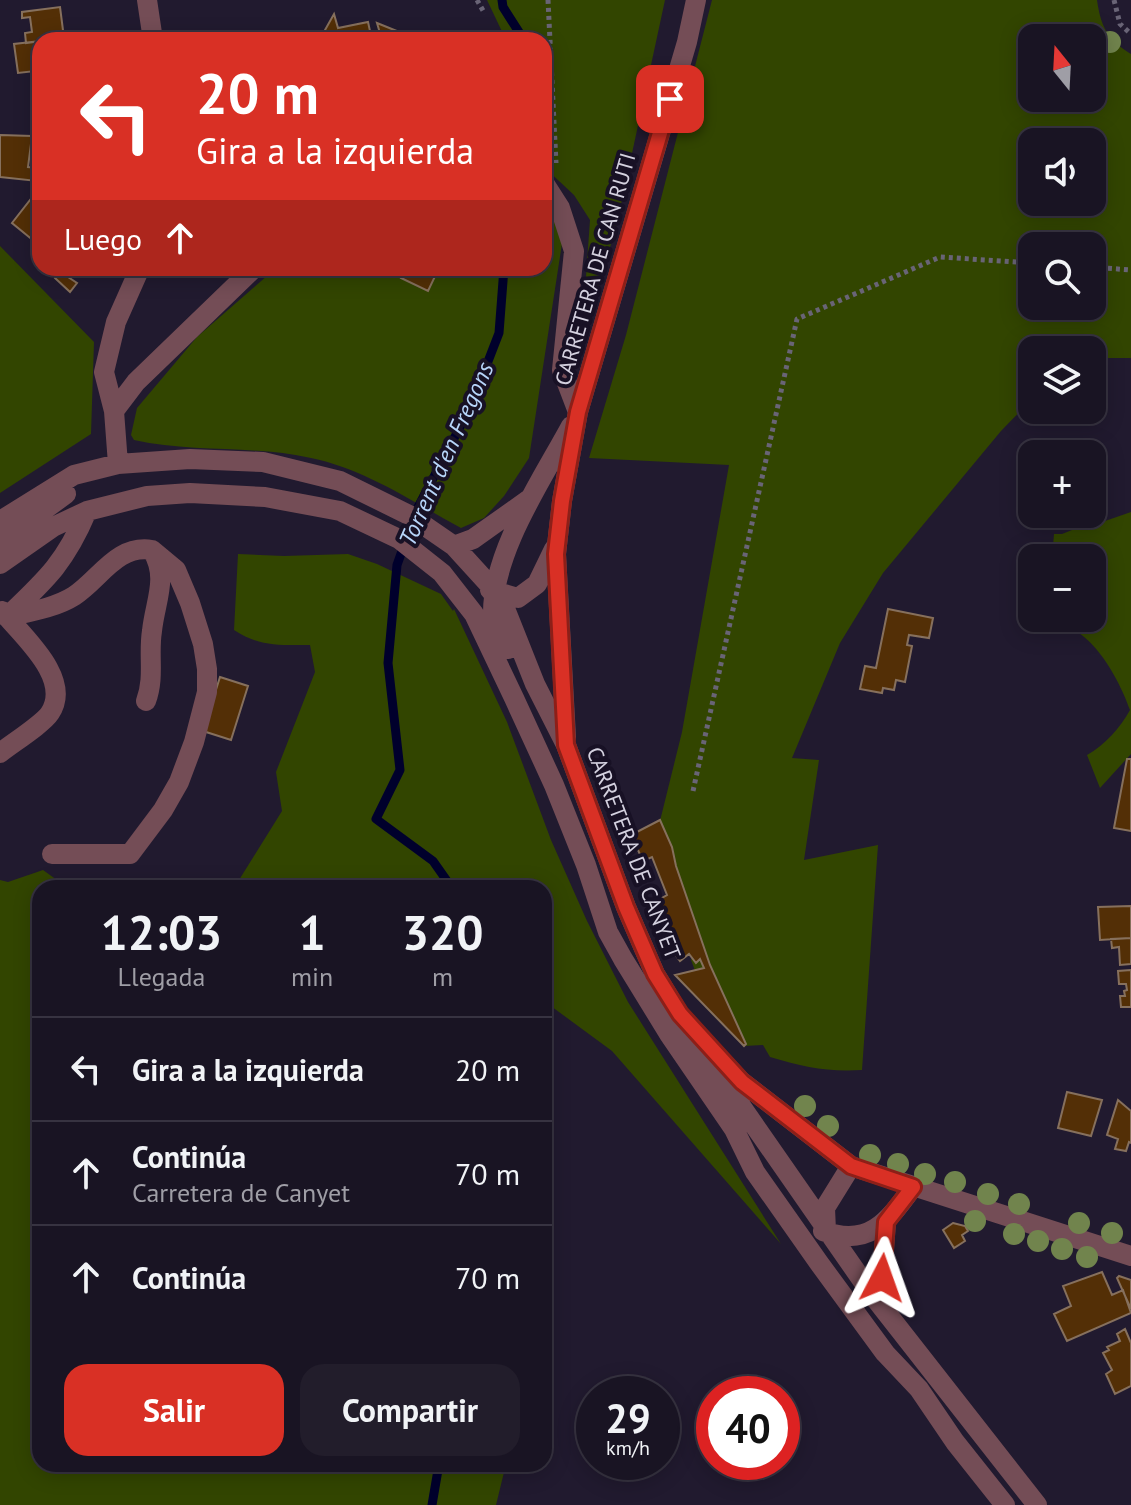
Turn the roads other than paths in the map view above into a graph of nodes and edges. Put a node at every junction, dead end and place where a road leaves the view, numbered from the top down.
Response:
1 (147, 0) edge
2 (696, 0) edge
3 (152, 32) edge
4 (552, 186) edge
5 (136, 276) edge
6 (246, 276) edge
7 (114, 411) junction
8 (578, 412) junction
9 (118, 464) junction
10 (339, 496) junction
11 (528, 500) junction
12 (87, 511) junction
13 (0, 521) edge
14 (558, 538) junction
15 (0, 542) edge
16 (152, 550) junction
17 (448, 560) junction
18 (0, 564) edge
19 (495, 591) junction
20 (2, 616) edge
21 (146, 701) dead end
22 (566, 745) junction
23 (0, 753) edge
24 (554, 785) junction
25 (52, 854) dead end
26 (680, 1014) junction
27 (734, 1129) junction
28 (851, 1166) junction
29 (913, 1187) junction
30 (886, 1222) junction
31 (826, 1232) junction
32 (1131, 1256) edge
33 (887, 1311) junction
34 (919, 1389) junction
35 (1005, 1505) edge
36 (1037, 1505) edge

1 - 3 street
2 - 8 street, CARRETERA DE CAN RUTI
4 - 8 street
5 - 7 street
6 - 7 street
7 - 9 street
8 - 11 street, CARRETERA DE CAN RUTI
8 - 14 street, CARRETERA DE CAN RUTI
9 - 10 street
9 - 13 street
9 - 15 street
10 - 12 street
10 - 17 street
10 - 17 street
11 - 17 street
11 - 19 street, CARRETERA DE CAN RUTI
12 - 18 street
12 - 20 street
14 - 19 street
14 - 22 street
16 - 20 street
16 - 21 street
16 - 25 street
17 - 19 street, CARRETERA DE CANYET
17 - 24 street
19 - 22 street, CARRETERA DE CANYET
19 - 24 street
20 - 23 street
22 - 26 street, CARRETERA DE CANYET
24 - 27 street, CARRETERA DE CANYET
26 - 28 street
26 - 31 street, CARRETERA DE CANYET
27 - 31 street
27 - 34 street, CARRETERA DE CANYET
28 - 29 street
28 - 31 street
29 - 30 street
29 - 32 street
30 - 31 street
30 - 33 street
31 - 33 street, CARRETERA DE CANYET
31 - 34 street
33 - 36 street, CARRETERA DE CANYET
34 - 35 street, CARRETERA DE CANYET

